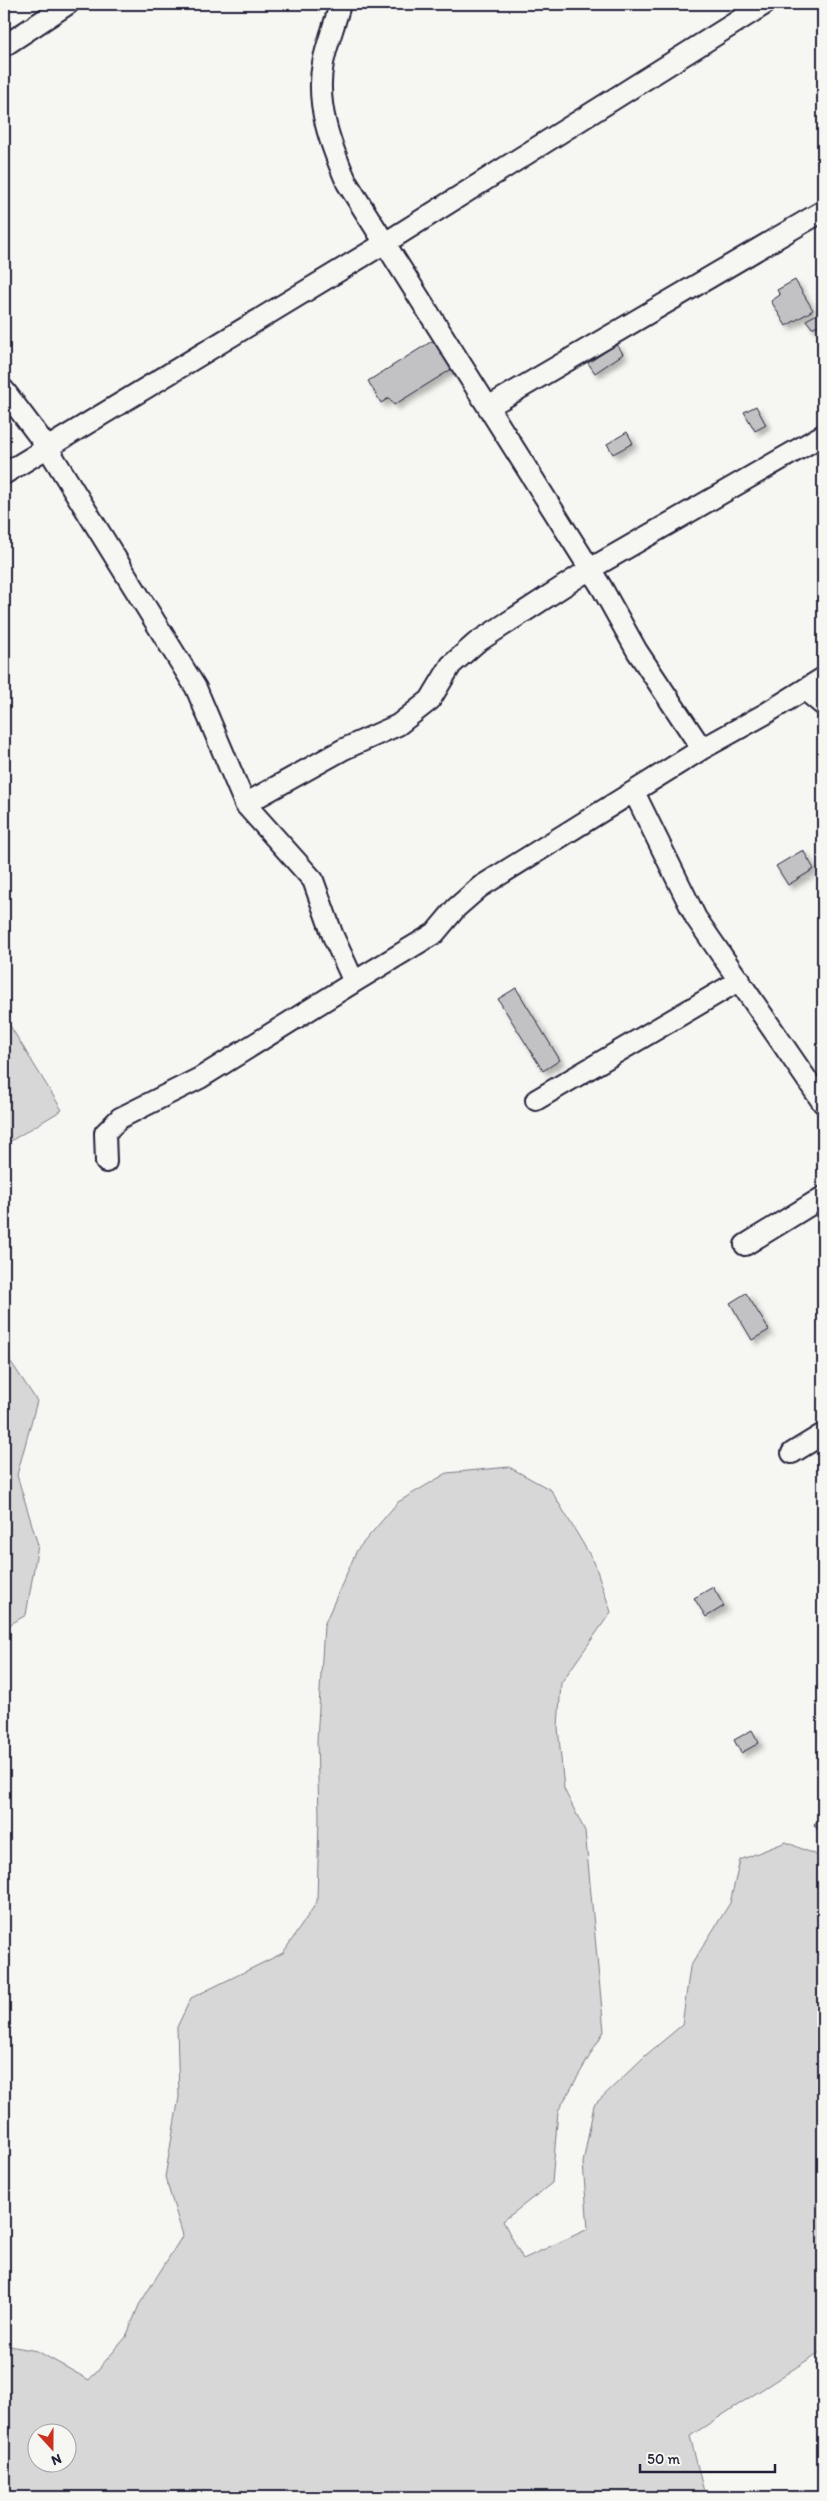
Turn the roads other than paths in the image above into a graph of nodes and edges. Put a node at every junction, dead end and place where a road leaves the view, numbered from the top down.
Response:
1 (68, 4) edge
2 (340, 4) edge
3 (765, 4) edge
4 (4, 46) edge
5 (823, 210) edge
6 (385, 243) junction
7 (4, 390) edge
8 (488, 407) junction
9 (823, 435) edge
10 (47, 447) junction
11 (4, 474) edge
12 (590, 569) junction
13 (823, 678) edge
14 (805, 690) junction
15 (823, 705) edge
16 (702, 748) junction
17 (634, 792) junction
18 (245, 804) junction
19 (740, 980) junction
20 (354, 982) junction
21 (536, 1100) dead end
22 (823, 1103) edge
23 (106, 1162) dead end
24 (823, 1197) edge
25 (745, 1245) dead end
26 (823, 1434) edge
27 (792, 1453) dead end

1 - 4 street
2 - 6 street
3 - 6 street
5 - 8 street
6 - 8 street
6 - 10 street
7 - 10 street
8 - 12 street
9 - 12 street
10 - 11 street
10 - 18 street
12 - 16 street
12 - 18 street
13 - 14 street
14 - 15 street
14 - 16 street
16 - 17 street
17 - 19 street
17 - 20 street
18 - 20 street
19 - 21 street
19 - 22 street
20 - 23 street
24 - 25 street
26 - 27 street

